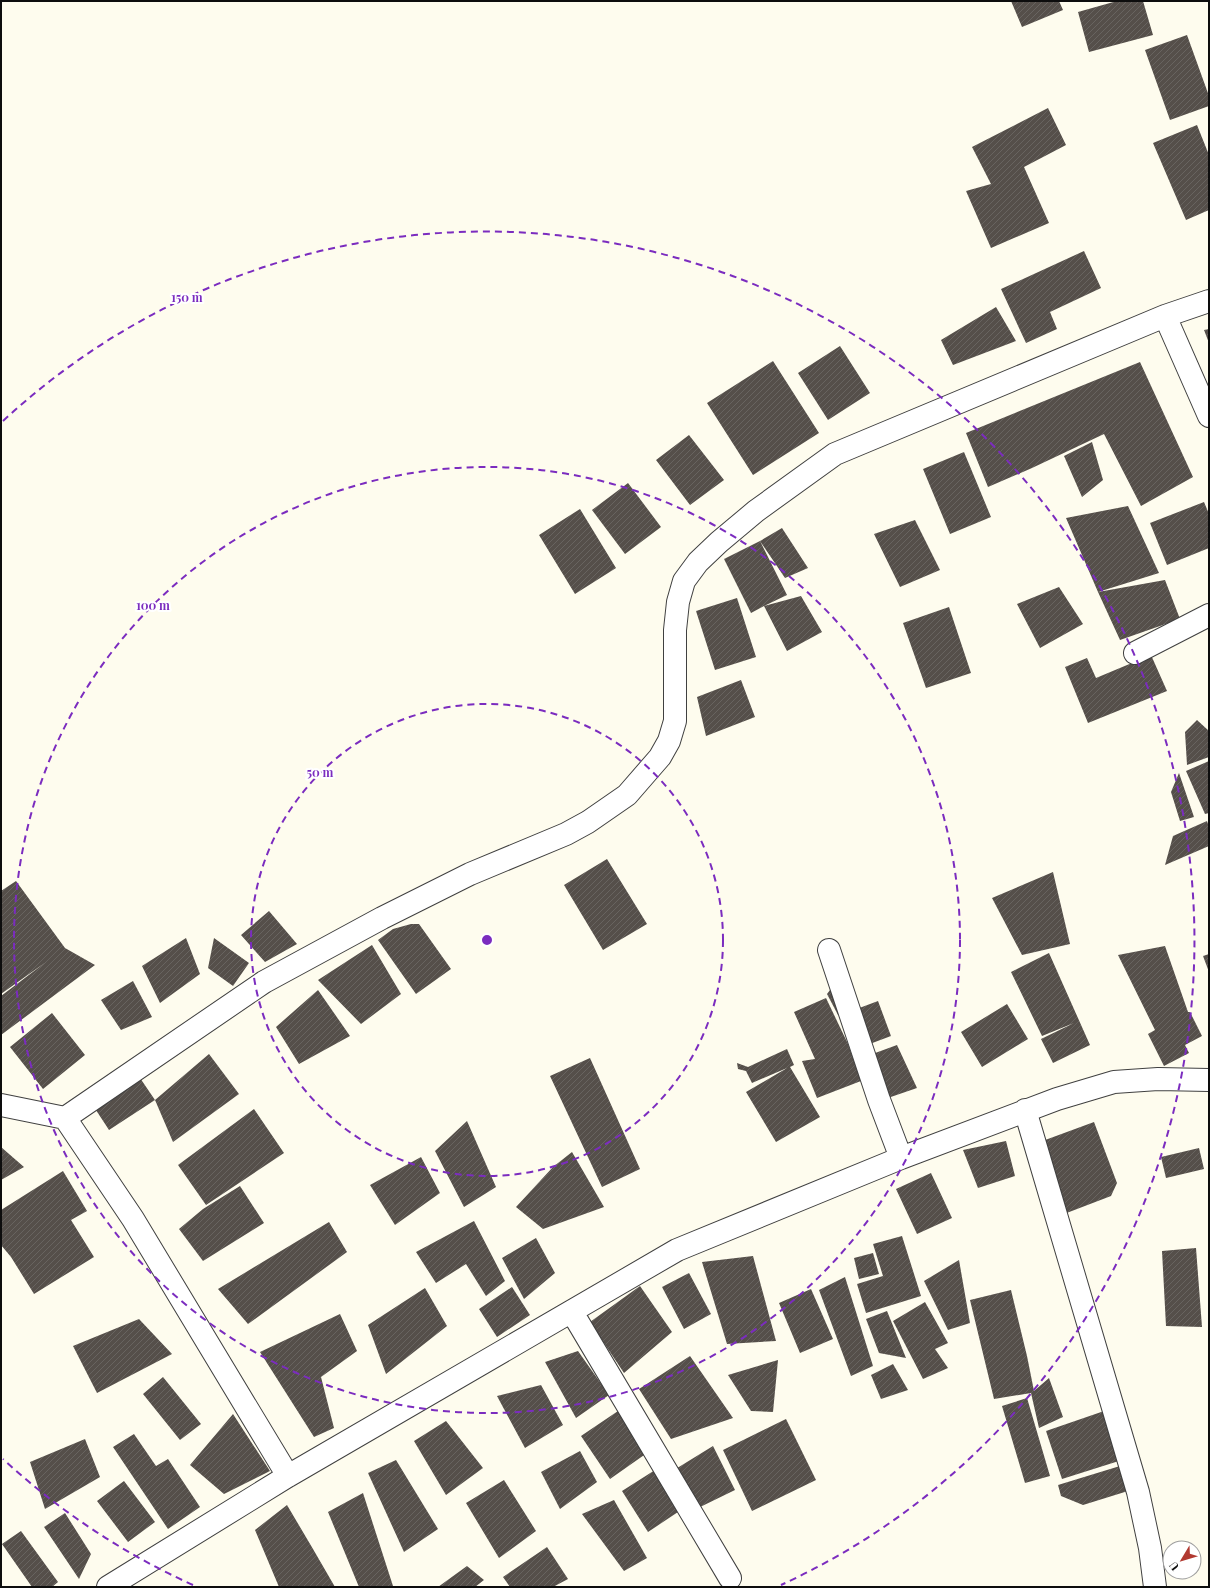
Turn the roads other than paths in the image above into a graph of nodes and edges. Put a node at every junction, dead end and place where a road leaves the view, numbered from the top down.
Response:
1 (1209, 301) edge
2 (1165, 316) junction
3 (1209, 416) edge
4 (1209, 615) edge
5 (1135, 653) dead end
6 (830, 950) dead end
7 (1209, 1080) edge
8 (1, 1105) edge
9 (1025, 1110) junction
10 (65, 1118) junction
11 (900, 1158) junction
12 (572, 1312) junction
13 (288, 1476) junction
14 (730, 1578) dead end
15 (108, 1587) edge
16 (1155, 1587) edge

1 - 2 street
2 - 3 street
2 - 10 street
4 - 5 street
6 - 11 street
7 - 9 street
8 - 10 street
9 - 11 street
9 - 16 street
10 - 13 street
11 - 12 street
12 - 13 street
12 - 14 street
13 - 15 street

